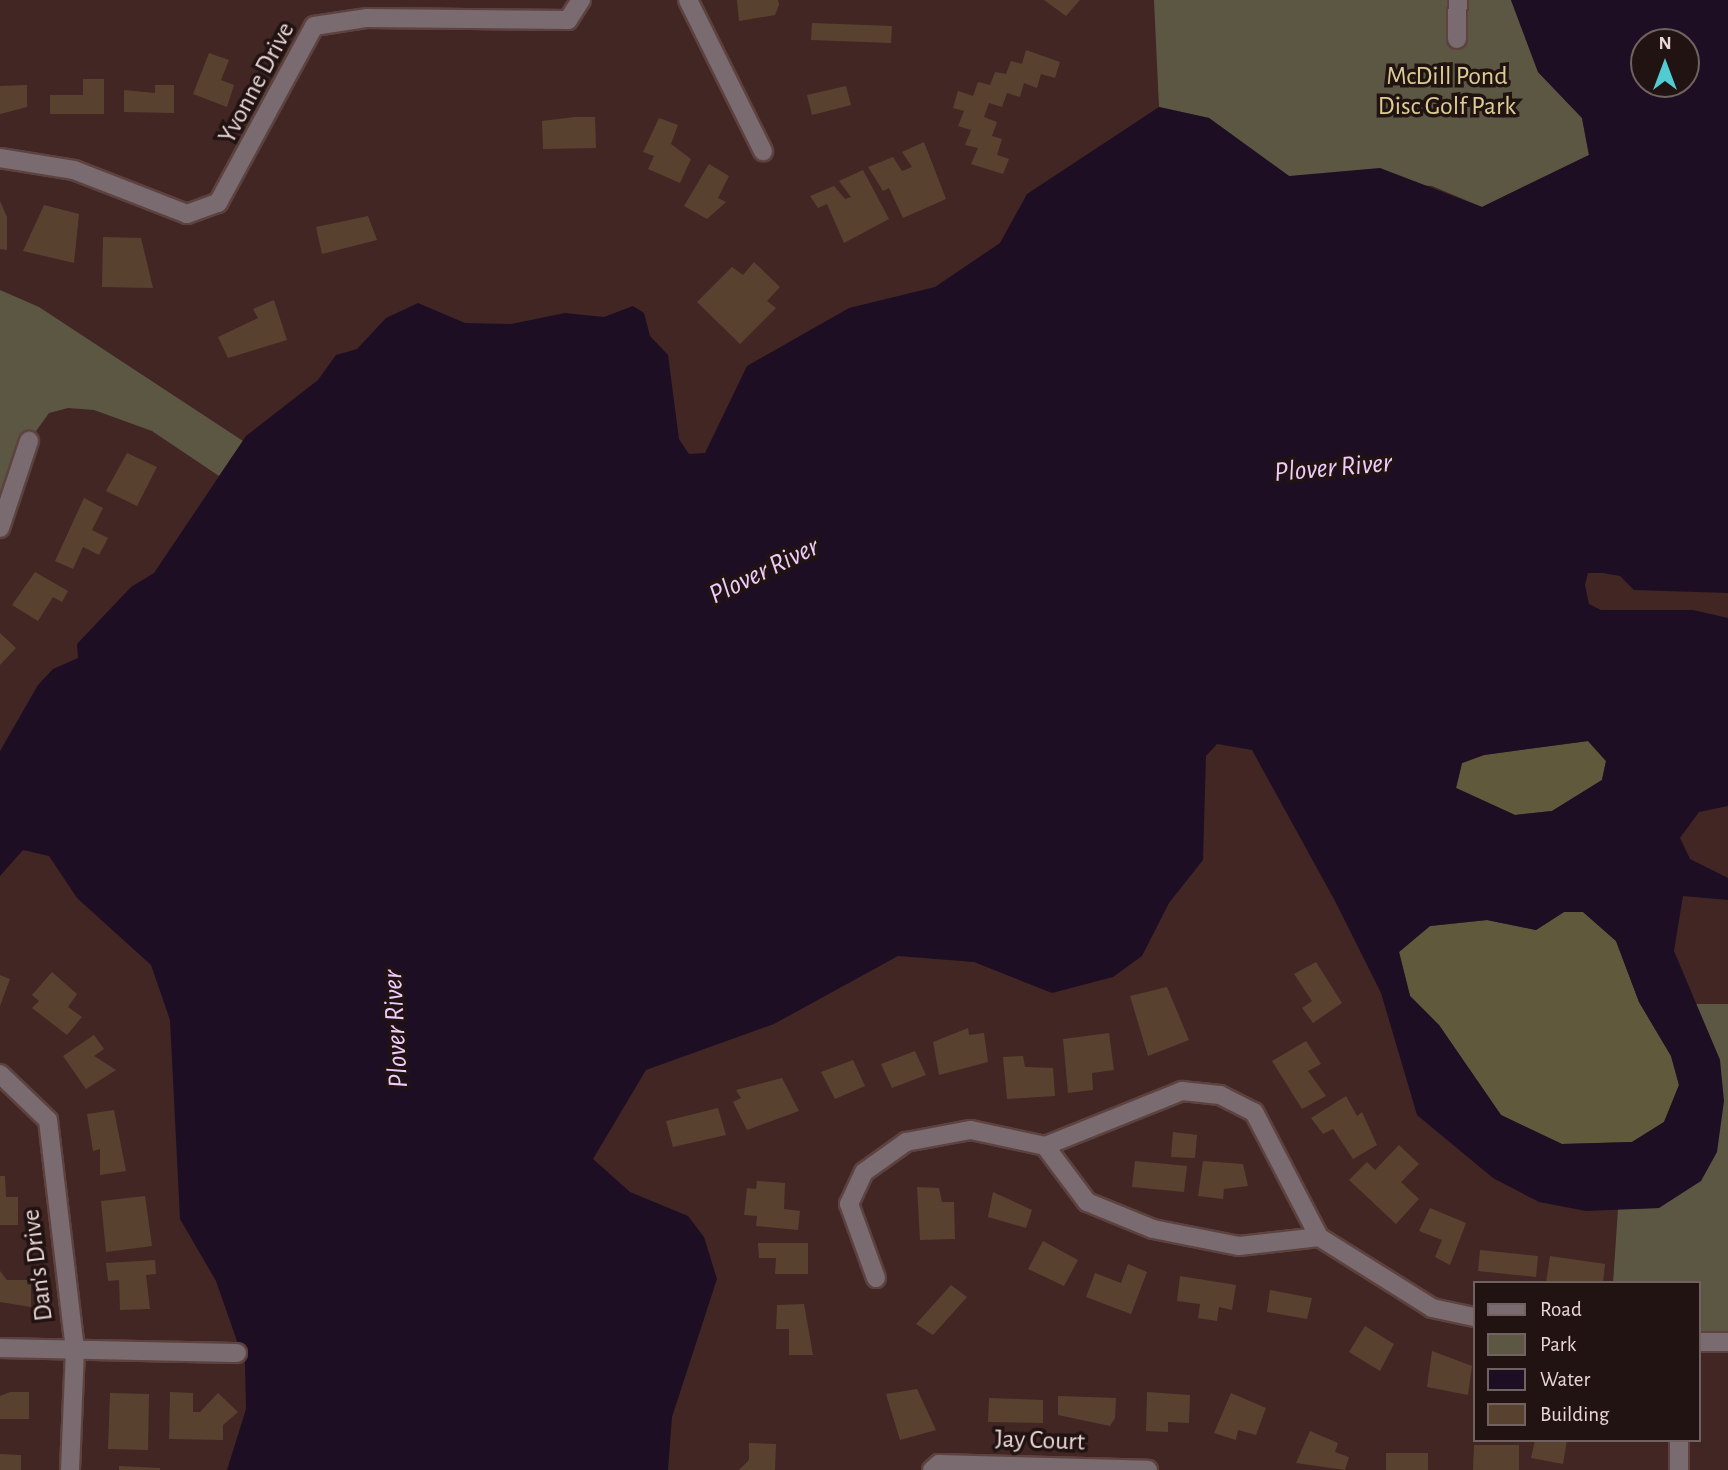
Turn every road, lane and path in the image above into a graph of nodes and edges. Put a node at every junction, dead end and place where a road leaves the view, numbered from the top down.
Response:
1 (581, 0) edge
2 (688, 0) edge
3 (1458, 0) edge
4 (1457, 39) dead end
5 (763, 150) dead end
6 (0, 158) edge
7 (29, 441) dead end
8 (0, 528) edge
9 (0, 1074) edge
10 (1045, 1146) junction
11 (1320, 1237) junction
12 (876, 1278) dead end
13 (1472, 1317) edge
14 (1700, 1342) edge
15 (1728, 1342) edge
16 (0, 1348) edge
17 (75, 1350) junction
18 (237, 1353) dead end
19 (1679, 1442) edge
20 (70, 1470) edge
21 (932, 1470) edge
22 (1148, 1470) edge
23 (1679, 1470) edge

1 - 6 street, Yvonne Drive
2 - 5 street
3 - 4 street
7 - 8 street
9 - 17 street, Dan's Drive
10 - 11 street
10 - 11 street
10 - 12 street
11 - 13 street
14 - 15 street
16 - 17 street
17 - 18 street
17 - 20 street, Dan's Drive
19 - 23 street
21 - 22 street, Jay Court

